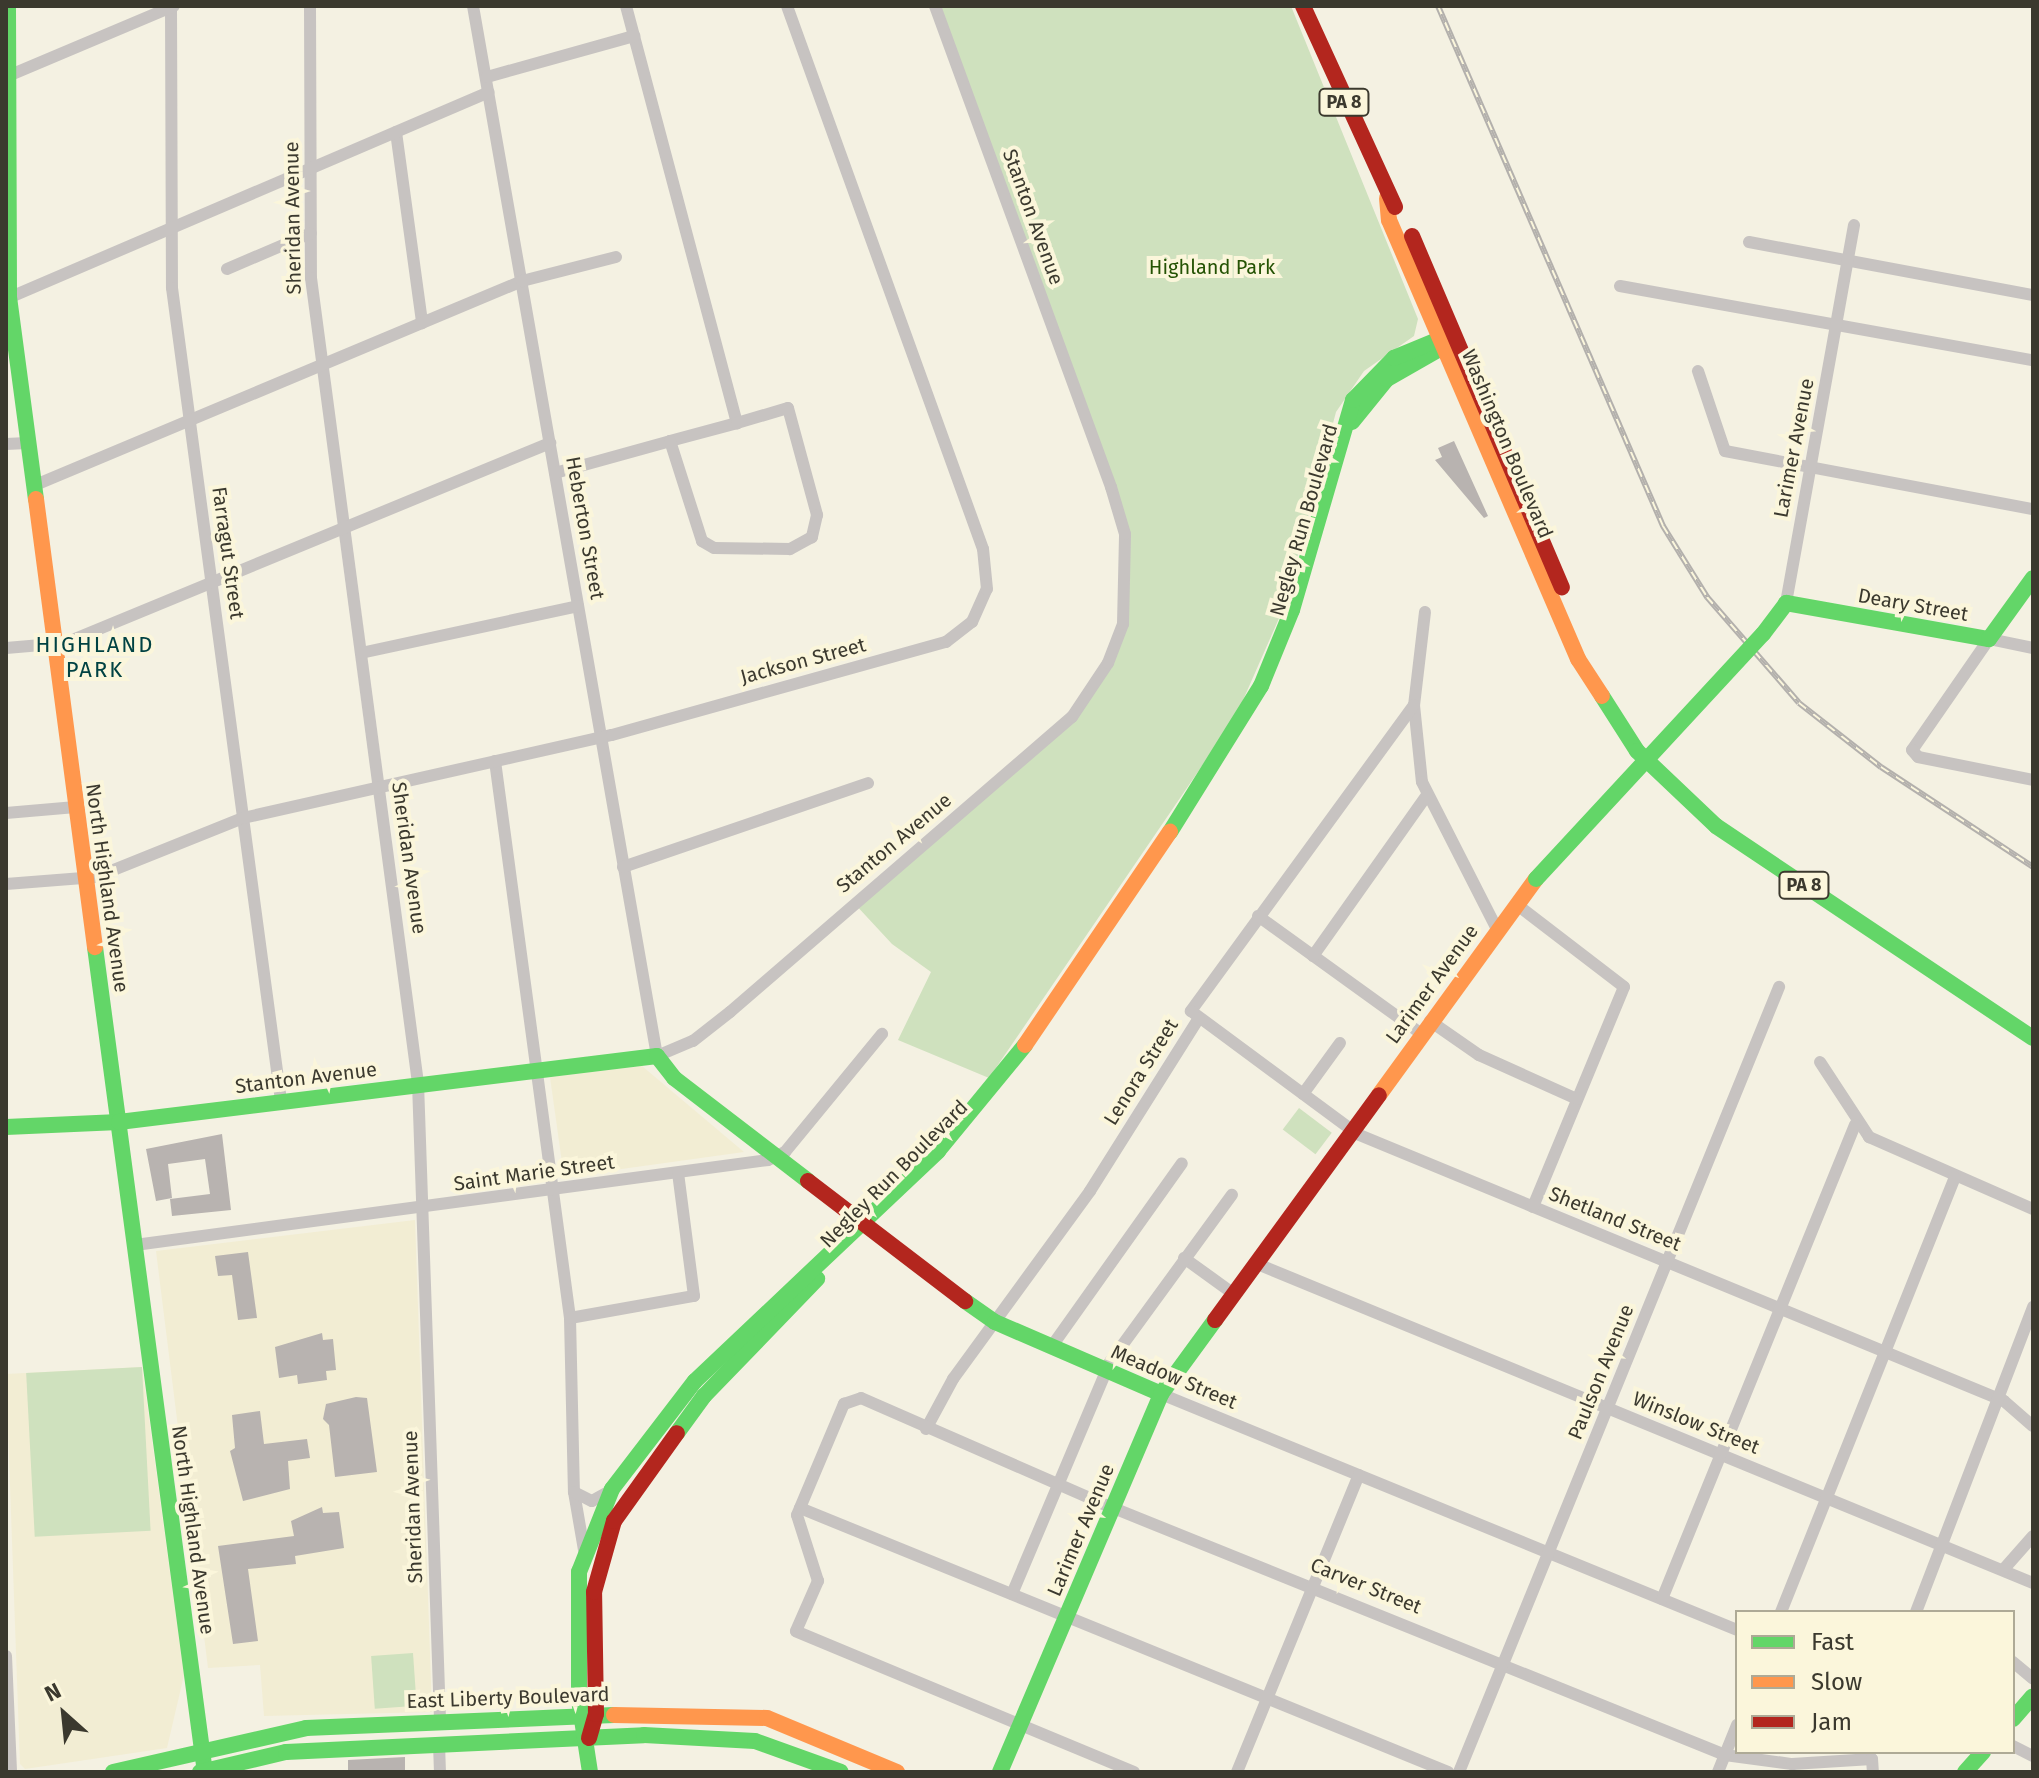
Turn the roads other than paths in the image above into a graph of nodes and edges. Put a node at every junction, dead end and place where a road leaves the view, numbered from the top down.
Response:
1 (8, 6) edge
2 (310, 6) edge
3 (473, 6) edge
4 (626, 6) edge
5 (787, 6) edge
6 (935, 6) edge
7 (1303, 6) edge
8 (173, 7) edge
9 (634, 36) junction
10 (7, 44) edge
11 (8, 76) edge
12 (487, 77) junction
13 (489, 92) junction
14 (396, 132) junction
15 (311, 168) junction
16 (7, 177) edge
17 (1387, 198) junction
18 (1854, 225) dead end
19 (172, 227) junction
20 (311, 233) junction
21 (1749, 242) dead end
22 (616, 257) dead end
23 (1849, 261) junction
24 (227, 269) dead end
25 (522, 281) junction
26 (1620, 286) dead end
27 (2033, 295) edge
28 (8, 298) edge
29 (422, 323) junction
30 (1837, 326) junction
31 (1457, 336) junction
32 (1442, 343) junction
33 (2033, 360) edge
34 (322, 364) junction
35 (1698, 371) dead end
36 (189, 419) junction
37 (737, 423) junction
38 (670, 441) junction
39 (27, 443) junction
40 (550, 443) junction
41 (6, 444) edge
42 (1811, 466) junction
43 (555, 473) junction
44 (33, 486) junction
45 (2033, 509) edge
46 (345, 528) junction
47 (2033, 578) edge
48 (212, 583) junction
49 (1786, 603) junction
50 (578, 606) junction
51 (1425, 612) dead end
52 (1989, 639) junction
53 (54, 644) junction
54 (6, 648) edge
55 (2033, 648) edge
56 (361, 653) junction
57 (1604, 701) junction
58 (1414, 705) junction
59 (600, 738) junction
60 (495, 761) junction
61 (2033, 780) edge
62 (868, 783) dead end
63 (379, 787) junction
64 (1427, 795) junction
65 (76, 807) junction
66 (6, 813) edge
67 (243, 818) junction
68 (623, 867) junction
69 (85, 878) junction
70 (6, 884) edge
71 (1516, 904) junction
72 (1258, 916) junction
73 (1497, 929) junction
74 (1313, 956) junction
75 (1779, 987) dead end
76 (1199, 1018) junction
77 (1425, 1027) junction
78 (882, 1034) dead end
79 (2033, 1038) edge
80 (1340, 1043) dead end
81 (657, 1056) junction
82 (1820, 1062) dead end
83 (537, 1068) junction
84 (418, 1083) junction
85 (1303, 1094) junction
86 (1577, 1099) junction
87 (281, 1101) junction
88 (119, 1122) junction
89 (1855, 1125) junction
90 (6, 1127) edge
91 (1351, 1129) junction
92 (776, 1156) junction
93 (1182, 1163) dead end
94 (678, 1173) junction
95 (1955, 1178) junction
96 (553, 1190) junction
97 (1232, 1195) dead end
98 (1533, 1207) junction
99 (422, 1208) junction
100 (2033, 1209) edge
101 (135, 1245) junction
102 (1184, 1258) junction
103 (1666, 1262) junction
104 (1255, 1263) junction
105 (1234, 1294) junction
106 (2033, 1307) edge
107 (1780, 1309) junction
108 (570, 1318) junction
109 (995, 1322) junction
110 (1052, 1346) junction
111 (1886, 1352) junction
112 (1106, 1370) junction
113 (1161, 1394) junction
114 (1999, 1399) junction
115 (1608, 1409) junction
116 (2033, 1426) edge
117 (926, 1429) junction
118 (1722, 1456) junction
119 (1359, 1475) junction
120 (1058, 1485) junction
121 (612, 1489) junction
122 (574, 1492) junction
123 (1827, 1498) junction
124 (1113, 1506) junction
125 (800, 1508) junction
126 (2033, 1536) edge
127 (1942, 1546) junction
128 (584, 1550) junction
129 (1549, 1552) junction
130 (2003, 1570) junction
131 (2033, 1583) edge
132 (1313, 1587) junction
133 (1012, 1594) junction
134 (1662, 1599) junction
135 (1782, 1610) edge
136 (1917, 1610) edge
137 (1066, 1615) junction
138 (1735, 1629) edge
139 (6, 1656) edge
140 (1503, 1664) junction
141 (2015, 1664) edge
142 (2033, 1679) edge
143 (2033, 1696) edge
144 (1268, 1698) junction
145 (589, 1714) junction
146 (2015, 1717) edge
147 (440, 1718) junction
148 (1020, 1725) junction
149 (1735, 1730) edge
150 (589, 1738) junction
151 (439, 1744) junction
152 (2015, 1747) edge
153 (202, 1751) junction
154 (1981, 1754) edge
155 (1725, 1755) junction
156 (2033, 1756) edge
157 (203, 1771) edge
158 (11, 1772) edge
159 (113, 1772) edge
160 (440, 1772) edge
161 (590, 1772) edge
162 (841, 1772) edge
163 (897, 1772) edge
164 (1000, 1772) edge
165 (1134, 1772) edge
166 (1237, 1772) edge
167 (1448, 1772) edge
168 (1459, 1772) edge
169 (1718, 1772) edge
170 (1873, 1772) edge
171 (1965, 1772) edge

1 - 10 main road, North Highland Avenue
2 - 15 street, Sheridan Avenue
3 - 12 street, Heberton Street
4 - 9 street
5 - 59 street, Jackson Street
6 - 81 street, Stanton Avenue
7 - 17 main road, Washington Boulevard / PA 8
8 - 11 street
8 - 19 street, Farragut Street
9 - 12 street
9 - 37 street
10 - 11 main road, North Highland Avenue
11 - 16 main road, North Highland Avenue
12 - 13 street, Heberton Street
13 - 14 street
13 - 25 street, Heberton Street
14 - 15 street
14 - 29 street
15 - 19 street
15 - 20 street, Sheridan Avenue
16 - 28 main road, North Highland Avenue
17 - 31 main road, Washington Boulevard / PA 8
17 - 32 main road, Washington Boulevard / PA 8
18 - 23 street, Larimer Avenue
19 - 28 street
19 - 36 street, Farragut Street
20 - 24 street
20 - 34 street, Sheridan Avenue
21 - 23 street
22 - 25 street
23 - 27 street
23 - 30 street, Larimer Avenue
25 - 29 street
25 - 40 street, Heberton Street
26 - 30 street
28 - 39 main road, North Highland Avenue
29 - 34 street
30 - 33 street
30 - 42 street, Larimer Avenue
31 - 32 main road, Negley Run Boulevard
31 - 57 main road, Washington Boulevard / PA 8
32 - 57 main road, Washington Boulevard / PA 8
32 - 121 main road, Negley Run Boulevard
32 - 145 main road, Negley Run Boulevard
34 - 36 street
34 - 46 street, Sheridan Avenue
35 - 42 street
36 - 44 street
36 - 48 street, Farragut Street
37 - 38 street
37 - 38 street
38 - 43 street
39 - 41 street
39 - 44 main road, North Highland Avenue
40 - 43 street, Heberton Street
40 - 46 street
42 - 45 street
42 - 49 street, Larimer Avenue
43 - 50 street, Heberton Street
44 - 53 main road, North Highland Avenue
46 - 48 street
46 - 56 street, Sheridan Avenue
47 - 52 main road
48 - 53 street
48 - 67 street, Farragut Street
49 - 52 main road, Deary Street
49 - 71 main road, Larimer Avenue, bridge
50 - 56 street
50 - 59 street, Heberton Street
51 - 58 street
52 - 55 street, Deary Street
52 - 61 street
53 - 54 street
53 - 65 main road, North Highland Avenue
56 - 63 street, Sheridan Avenue
57 - 79 main road, Washington Boulevard / PA 8
58 - 64 street
58 - 72 street, Lenora Street
59 - 60 street, Jackson Street
59 - 68 street, Heberton Street
60 - 63 street, Jackson Street
60 - 83 street
62 - 68 street
63 - 67 street, Jackson Street
63 - 84 street, Sheridan Avenue
64 - 73 street
64 - 74 street
65 - 66 street
65 - 69 main road, North Highland Avenue
67 - 69 street, Jackson Street
67 - 87 street, Farragut Street
68 - 81 street, Heberton Street
69 - 70 street, Jackson Street
69 - 88 main road, North Highland Avenue
71 - 73 main road, Larimer Avenue
71 - 86 street
72 - 74 street
72 - 76 street, Lenora Street
73 - 77 main road, Larimer Avenue
74 - 77 street
75 - 103 street, Paulson Avenue
76 - 85 street, Shetland Street
76 - 109 street, Lenora Street
77 - 86 street
77 - 91 main road, Larimer Avenue
78 - 92 street
80 - 85 street
81 - 83 main road, Stanton Avenue
81 - 92 main road, Meadow Street
82 - 89 street
83 - 84 main road, Stanton Avenue
83 - 96 street
84 - 87 main road, Stanton Avenue
84 - 99 street, Sheridan Avenue
85 - 91 street, Shetland Street
86 - 98 street
87 - 88 main road, Stanton Avenue
88 - 90 main road, Stanton Avenue
88 - 101 main road, North Highland Avenue
89 - 95 street
89 - 107 street
91 - 98 street, Shetland Street
91 - 104 main road, Larimer Avenue
92 - 94 street, Saint Marie Street
92 - 109 main road, Meadow Street, bridge
93 - 110 street
94 - 96 street, Saint Marie Street
94 - 108 street
95 - 100 street
95 - 111 street
96 - 99 street, Saint Marie Street
96 - 108 street
97 - 102 street
98 - 103 street, Shetland Street
99 - 101 street, Saint Marie Street
99 - 147 street, Sheridan Avenue
101 - 153 main road, North Highland Avenue
102 - 105 street
102 - 112 street
103 - 107 street, Shetland Street
103 - 115 street, Paulson Avenue
104 - 105 main road, Larimer Avenue
104 - 115 street, Winslow Street
105 - 113 main road, Larimer Avenue
106 - 114 street
107 - 111 street, Shetland Street
107 - 118 street
108 - 122 street
109 - 110 main road, Meadow Street
109 - 117 street, Lenora Street
110 - 112 main road, Meadow Street
111 - 114 street, Shetland Street
111 - 123 street
112 - 113 main road, Meadow Street
112 - 120 street
113 - 119 street, Meadow Street
113 - 124 main road, Larimer Avenue
114 - 116 street, Shetland Street
114 - 127 street
115 - 118 street, Winslow Street
115 - 129 street, Paulson Avenue
117 - 120 street, Carver Street
117 - 125 street, Carver Street
118 - 123 street, Winslow Street
118 - 134 street
119 - 129 street, Meadow Street
119 - 132 street
120 - 124 street, Carver Street
120 - 133 street
121 - 122 street
121 - 128 main road, Negley Run Boulevard
122 - 128 street
123 - 127 street, Winslow Street
123 - 135 street
124 - 132 street, Carver Street
124 - 137 main road, Larimer Avenue
125 - 133 street
125 - 148 street
126 - 130 street
127 - 130 street, Winslow Street
127 - 136 street
128 - 145 main road, Negley Run Boulevard
129 - 134 street, Meadow Street
129 - 140 street, Paulson Avenue
130 - 131 street, Winslow Street
132 - 140 street, Carver Street
132 - 144 street
133 - 137 street
134 - 138 street, Meadow Street
137 - 144 street
137 - 148 main road, Larimer Avenue
139 - 158 street
140 - 155 street, Carver Street
140 - 168 street, Paulson Avenue
141 - 142 street
143 - 146 main road
144 - 166 street
144 - 167 street
145 - 147 main road, East Liberty Boulevard
145 - 150 main road, Negley Run Boulevard
145 - 163 main road, East Liberty Boulevard
147 - 153 main road, East Liberty Boulevard
148 - 164 main road, Larimer Avenue
148 - 165 street
149 - 155 street
150 - 151 main road, East Liberty Boulevard
150 - 161 main road, Negley Run Boulevard
150 - 162 main road, East Liberty Boulevard
151 - 157 main road, East Liberty Boulevard
151 - 160 street
152 - 156 street
153 - 157 main road, North Highland Avenue
153 - 159 main road, East Liberty Boulevard
154 - 171 main road
155 - 169 street
155 - 170 street, Carver Street

